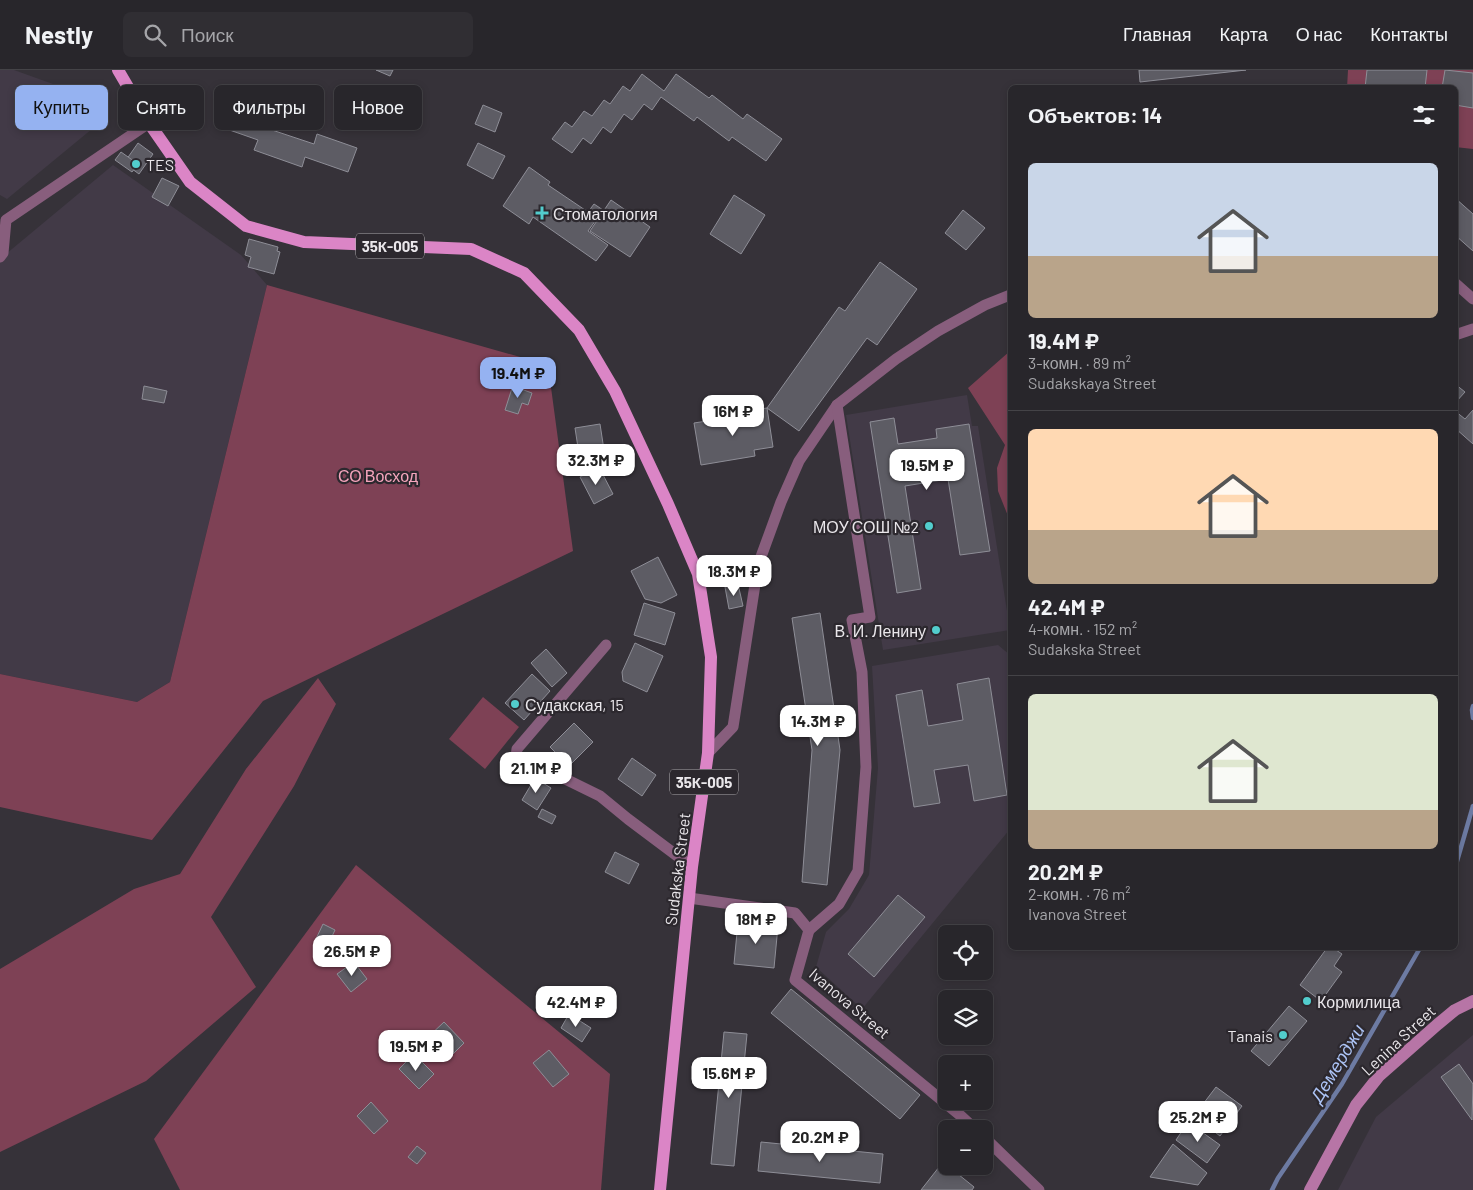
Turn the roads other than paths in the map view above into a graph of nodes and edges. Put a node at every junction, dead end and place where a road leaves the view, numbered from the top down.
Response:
1 (118, 70) edge
2 (127, 85) edge
3 (140, 130) edge
4 (155, 130) edge
5 (0, 257) edge
6 (1458, 286) edge
7 (1008, 296) edge
8 (1473, 299) edge
9 (1473, 329) edge
10 (1458, 334) edge
11 (837, 405) junction
12 (606, 645) dead end
13 (708, 753) junction
14 (692, 867) junction
15 (689, 898) junction
16 (810, 930) junction
17 (1473, 1001) edge
18 (965, 1120) edge
19 (993, 1146) edge
20 (660, 1190) edge
21 (1039, 1190) edge
22 (1310, 1190) edge

1 - 2 main road, 35К-005
3 - 5 street
4 - 13 main road, 35К-005
6 - 8 street
7 - 11 street
9 - 10 street
11 - 13 street
11 - 16 street
12 - 14 street
13 - 14 main road, Sudakska Street / 35К-005
14 - 15 main road, Sudakska Street / 35К-005
15 - 16 street
15 - 20 main road, Sudakska Street / 35К-005
16 - 18 street, Ivanova Street
17 - 22 main road, Lenina Street
19 - 21 street

